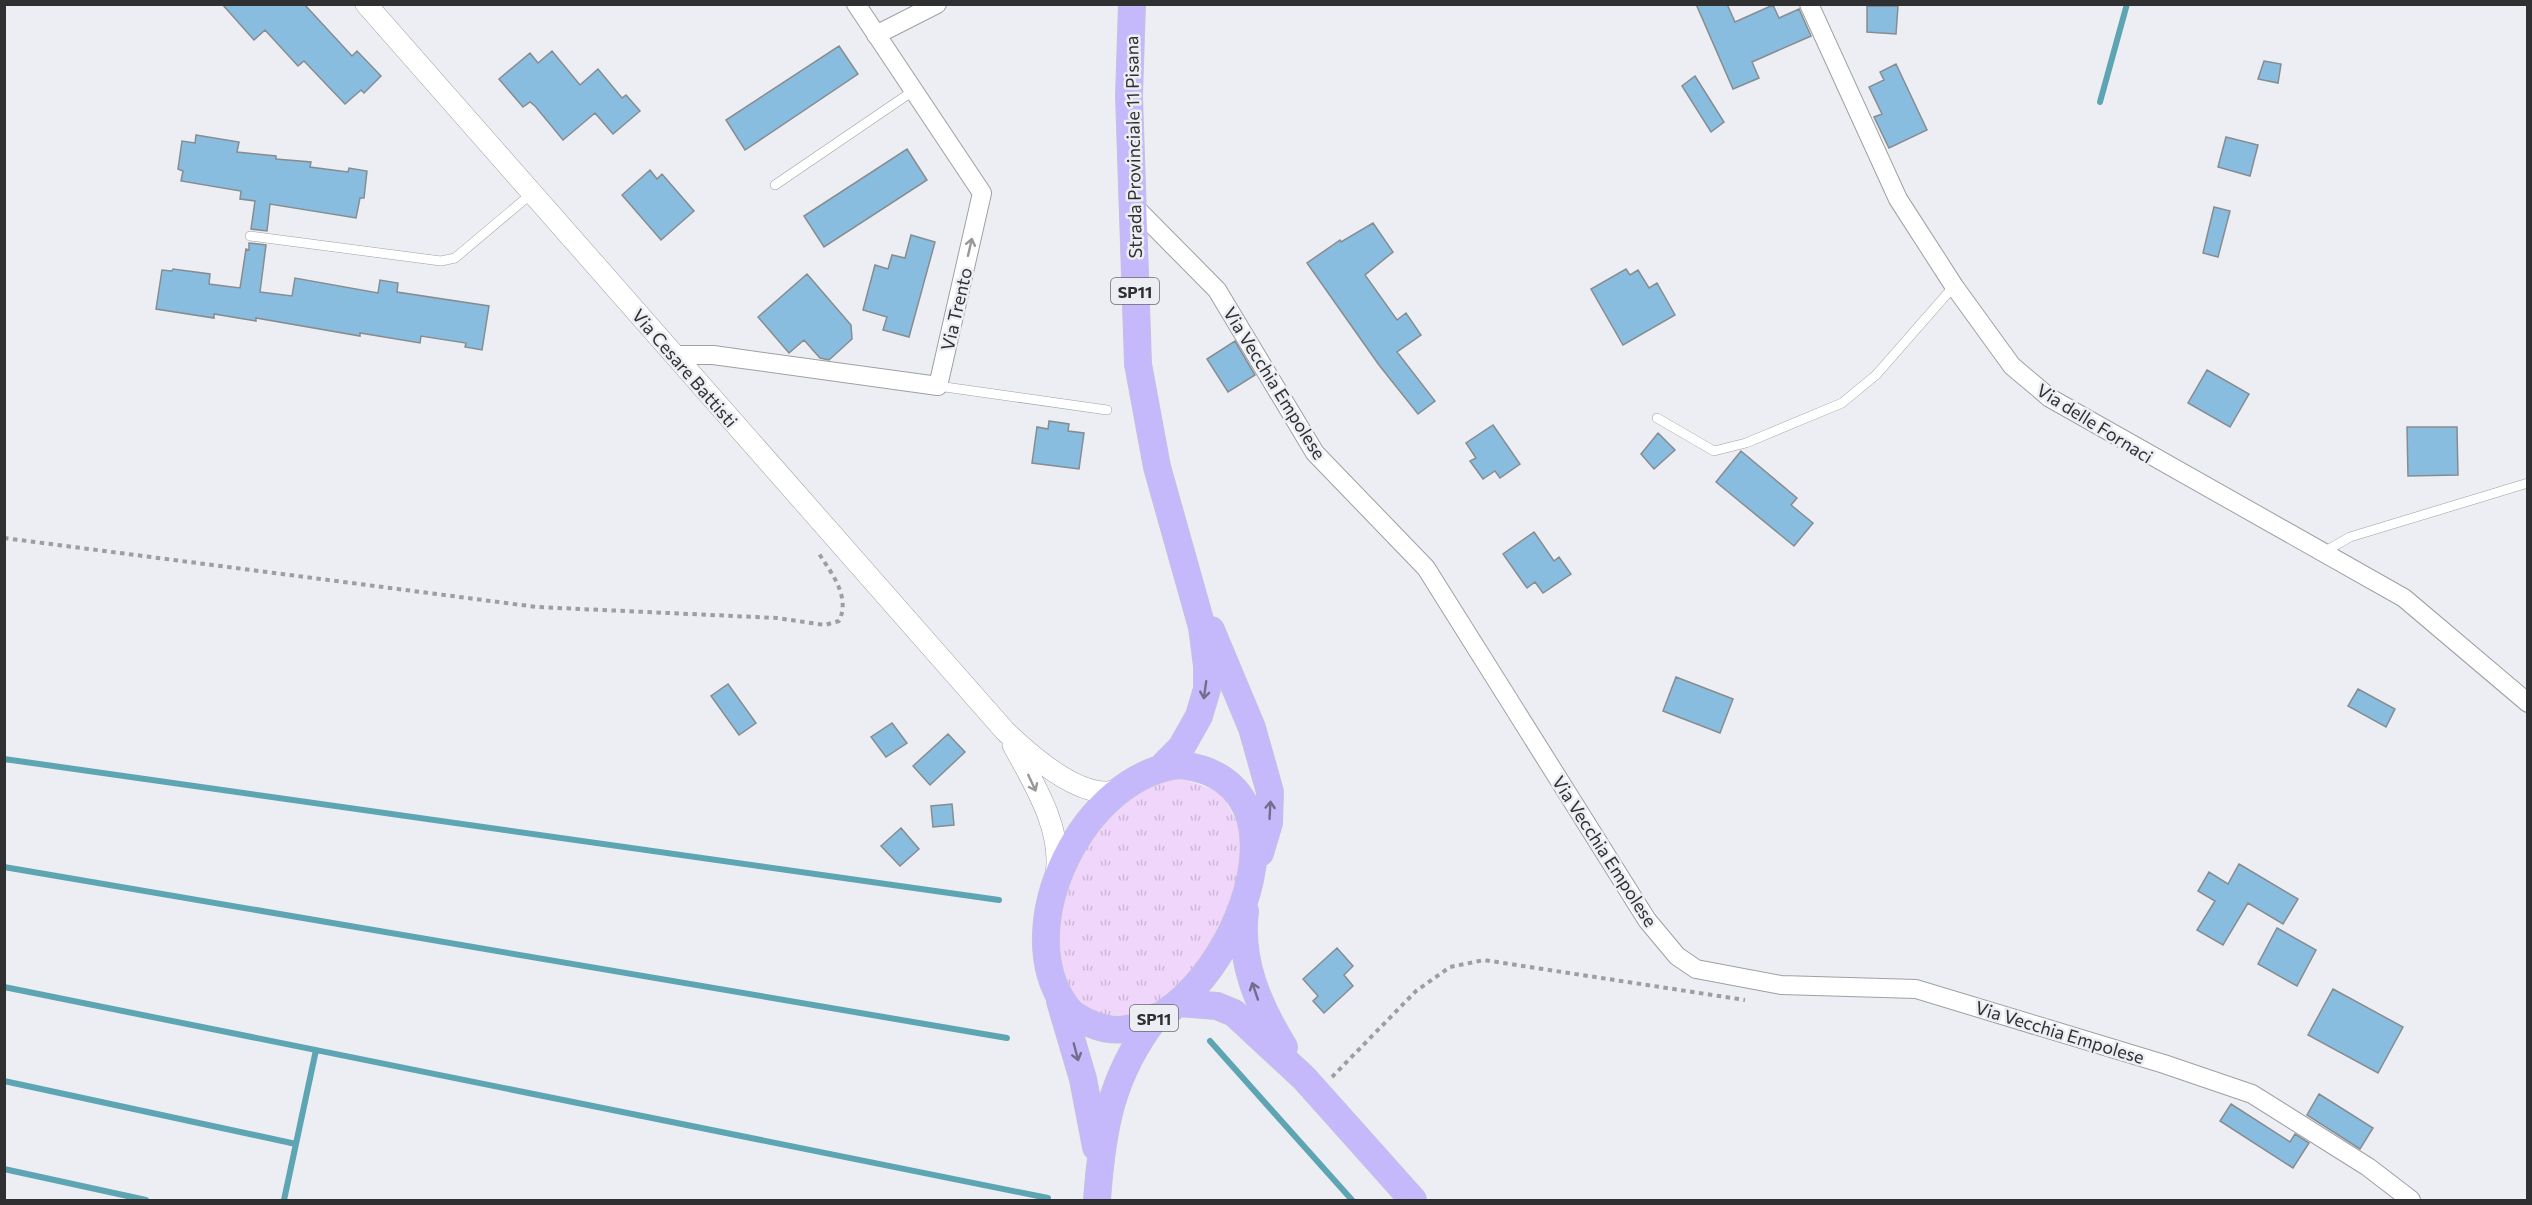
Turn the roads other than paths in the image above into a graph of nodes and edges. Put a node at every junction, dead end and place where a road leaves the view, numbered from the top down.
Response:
1 (366, 4) edge
2 (856, 4) edge
3 (937, 4) edge
4 (1132, 4) edge
5 (1809, 4) edge
6 (876, 35) junction
7 (913, 92) junction
8 (775, 185) dead end
9 (531, 194) junction
10 (1131, 203) junction
11 (250, 236) dead end
12 (1954, 286) junction
13 (674, 355) junction
14 (938, 386) junction
15 (1107, 410) dead end
16 (1657, 418) dead end
17 (2528, 483) edge
18 (2324, 552) junction
19 (1186, 571) junction
20 (2528, 703) edge
21 (1005, 732) junction
22 (1162, 766) junction
23 (1125, 787) junction
24 (1248, 891) junction
25 (1054, 893) junction
26 (1058, 996) junction
27 (1167, 1010) junction
28 (1310, 1085) junction
29 (1099, 1166) junction
30 (1097, 1200) edge
31 (1413, 1200) edge
32 (2411, 1200) edge

1 - 9 street, Via Cesare Battisti
2 - 6 street, Via Trento
3 - 6 street
4 - 10 main road, Strada Provinciale 11 Pisana / SP11
5 - 12 street, Via delle Fornaci
6 - 7 street, Via Trento
7 - 8 lane
14 -> 7 street, Via Trento
9 - 11 lane
9 - 13 street, Via Cesare Battisti
10 - 19 main road, Strada Provinciale 11 Pisana / SP11
10 - 32 street, Via Vecchia Empolese
12 - 16 lane
12 - 18 street, Via delle Fornaci
13 - 14 street
13 - 21 street, Via Cesare Battisti
14 - 15 lane
17 - 18 lane
18 - 20 street, Via delle Fornaci
19 -> 22 main road, Strada Provinciale 11 Pisana / SP11
24 -> 19 main road, Strada Provinciale 11 Pisana / SP11
21 - 23 street, Via Cesare Battisti
21 -> 25 street, Via Cesare Battisti
22 - 23 main road, Via Cesare Battisti / SP11
22 - 24 main road, Via Cesare Battisti / SP11
23 - 25 main road, Via Cesare Battisti / SP11
24 - 27 main road, Via Cesare Battisti / SP11
28 -> 24 main road, Via Cesare Battisti / SP11
25 - 26 main road, Via Cesare Battisti / SP11
26 - 27 main road, Via Cesare Battisti / SP11
26 -> 29 main road
27 - 28 main road, Via Cesare Battisti / SP11
27 - 29 main road
28 - 31 main road, Via Cesare Battisti / SP11
29 - 30 main road

